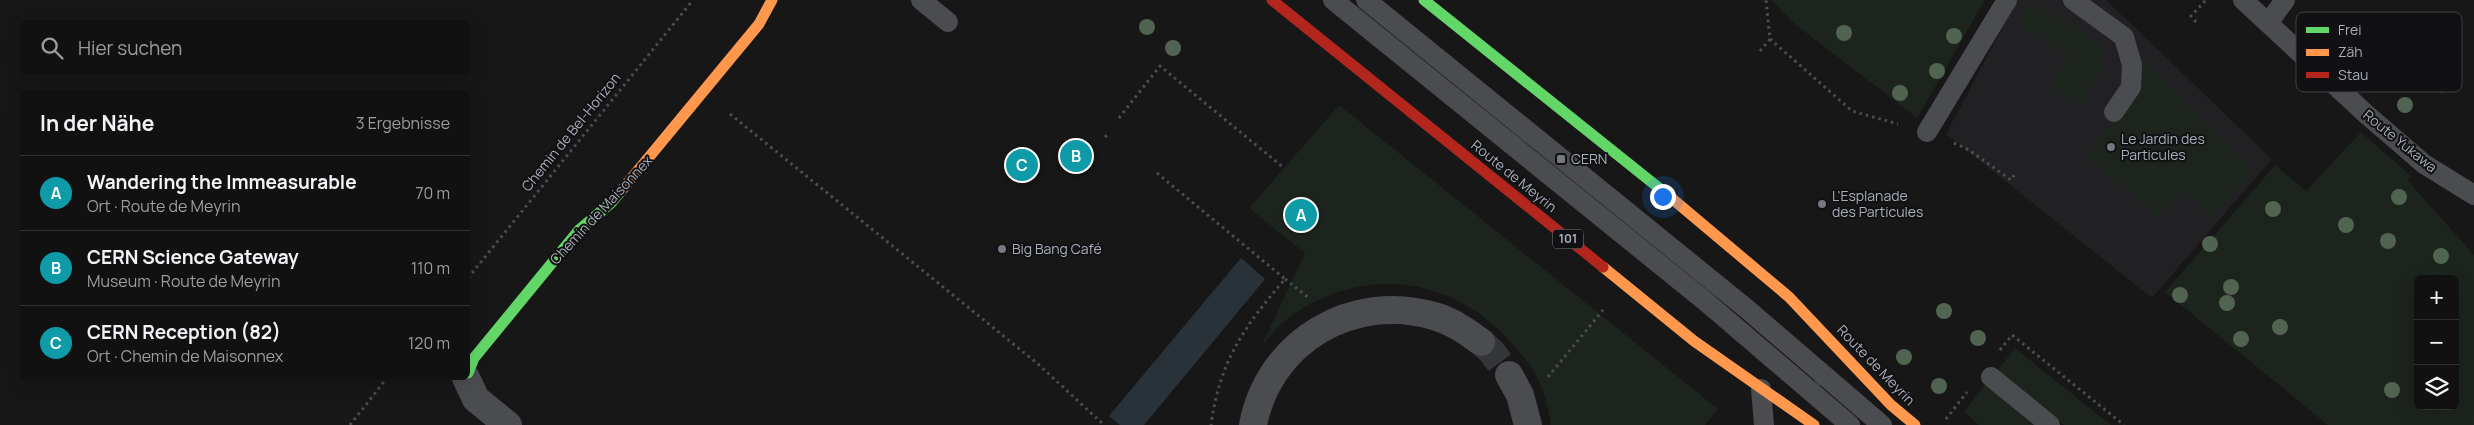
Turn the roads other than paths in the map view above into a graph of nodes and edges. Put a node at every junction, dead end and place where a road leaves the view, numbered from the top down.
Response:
1 (772, 0) edge
2 (922, 0) edge
3 (1272, 0) edge
4 (1333, 0) edge
5 (1366, 0) edge
6 (1424, 0) edge
7 (2007, 0) edge
8 (2073, 0) edge
9 (2243, 0) edge
10 (2285, 0) edge
11 (948, 22) dead end
12 (2268, 23) junction
13 (2296, 49) edge
14 (2342, 92) edge
15 (2114, 112) dead end
16 (1927, 132) road end
17 (2474, 195) edge
18 (1481, 342) tunnel mouth
19 (470, 368) edge
20 (1510, 375) tunnel mouth
21 (1991, 378) dead end
22 (467, 380) edge
23 (1760, 389) junction
24 (1526, 416) edge
25 (508, 425) edge
26 (1253, 425) edge
27 (1764, 425) edge
28 (1814, 425) edge
29 (1850, 425) edge
30 (1882, 425) edge
31 (1915, 425) edge
32 (2050, 425) edge

1 - 19 main road, Chemin de Maisonnex
2 - 11 lane
3 - 23 main road, Route de Meyrin / 101
4 - 29 lane
5 - 30 lane
6 - 31 main road, Route de Meyrin
7 - 16 lane
8 - 15 lane
9 - 12 lane, Route Yukawa
10 - 12 lane
12 - 13 lane, Route Yukawa
14 - 17 lane, Route Yukawa
18 - 26 street
20 - 24 street
21 - 32 lane
22 - 25 street
23 - 27 lane
23 - 28 main road, Route de Meyrin / 101

